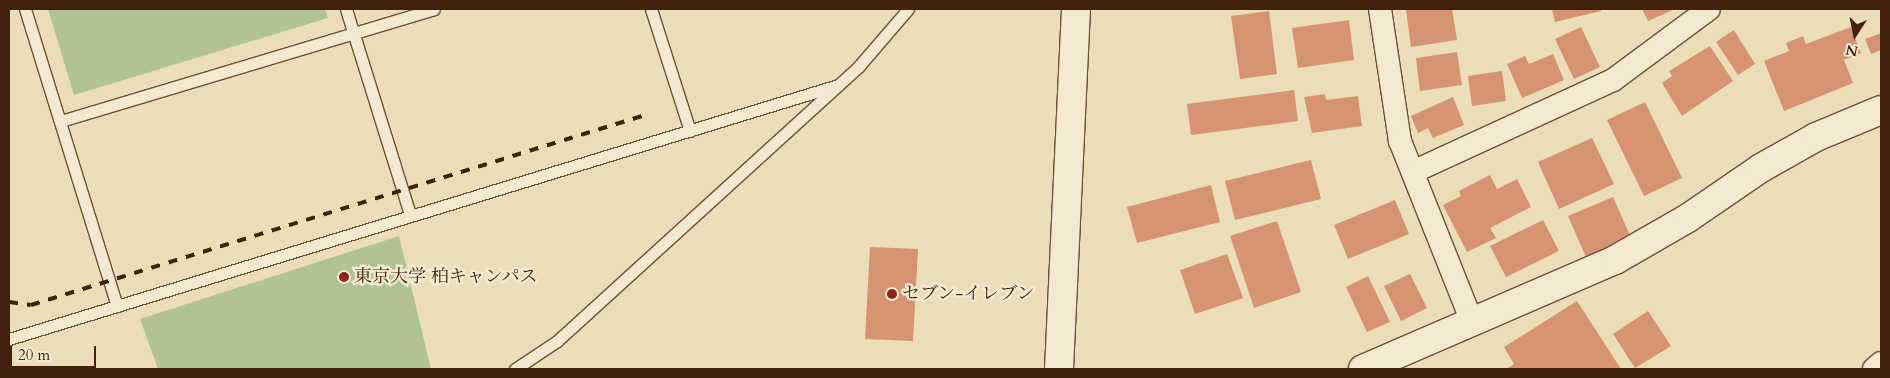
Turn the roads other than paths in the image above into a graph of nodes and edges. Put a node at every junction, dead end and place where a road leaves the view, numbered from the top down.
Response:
1 (25, 9) edge
2 (346, 9) edge
3 (434, 9) edge
4 (651, 9) edge
5 (908, 9) edge
6 (1076, 9) edge
7 (1380, 9) edge
8 (1709, 9) edge
9 (354, 34) junction
10 (838, 85) junction
11 (1881, 110) edge
12 (61, 121) junction
13 (690, 131) junction
14 (1413, 172) junction
15 (410, 215) junction
16 (117, 306) junction
17 (1473, 324) junction
18 (9, 339) edge
19 (1881, 363) edge
20 (515, 369) edge
21 (1059, 369) edge
22 (1363, 369) edge
23 (1874, 369) edge

1 - 12 lane
2 - 9 lane
3 - 9 lane
4 - 13 lane
5 - 10 lane
6 - 21 street
7 - 14 street
8 - 14 street
9 - 12 lane
9 - 15 lane
10 - 13 lane
10 - 20 lane
11 - 17 street
12 - 16 lane
13 - 15 lane
14 - 17 street
15 - 16 lane
16 - 18 lane
17 - 22 street
19 - 23 street

